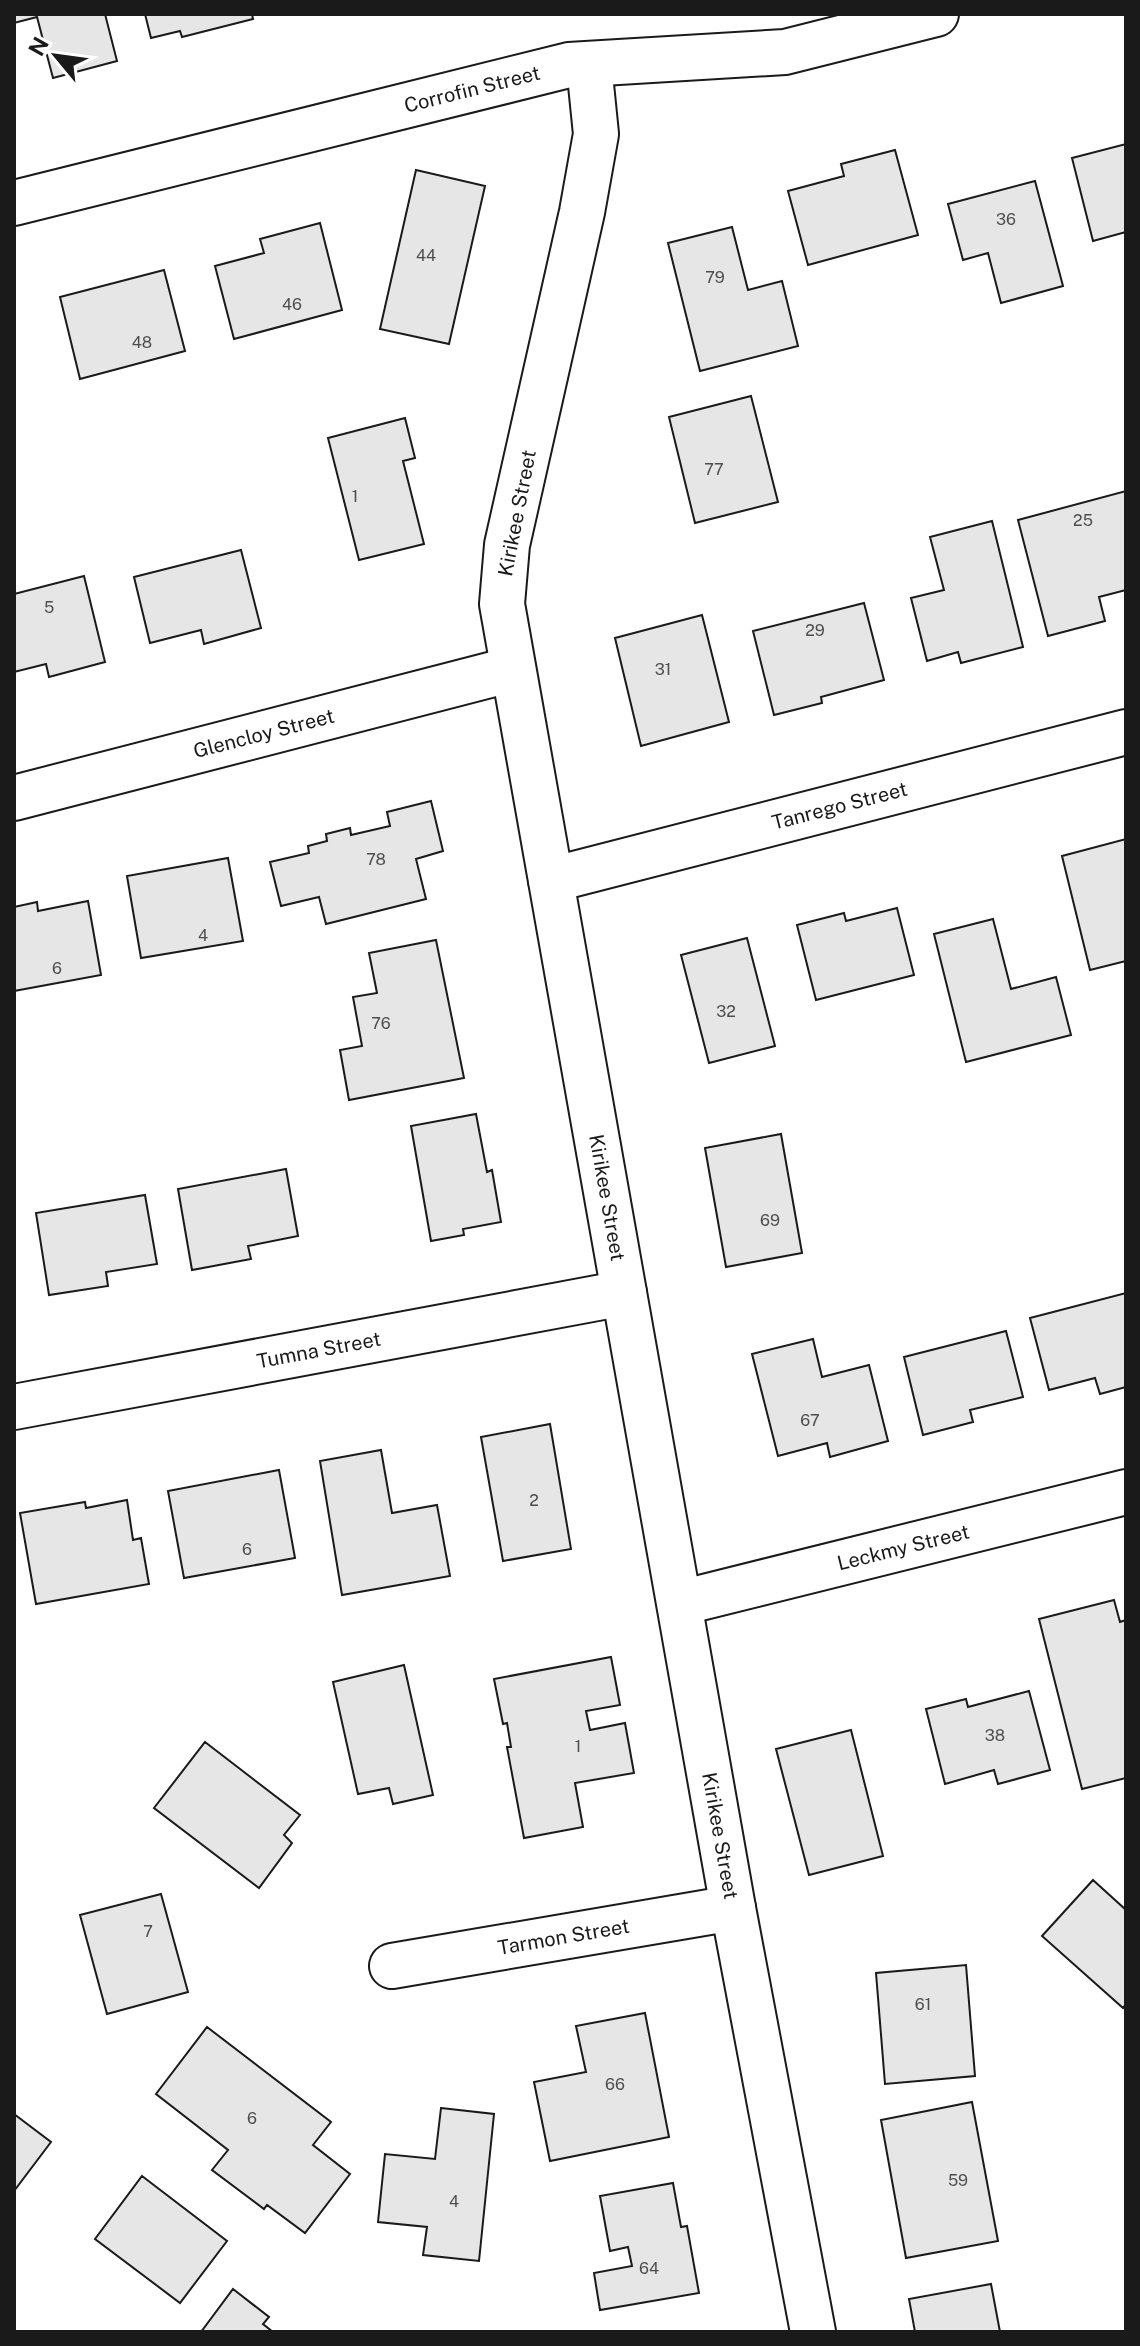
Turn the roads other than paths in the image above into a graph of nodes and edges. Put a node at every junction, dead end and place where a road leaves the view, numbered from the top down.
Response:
1 (936, 14) edge
2 (589, 65) junction
3 (14, 203) edge
4 (513, 669) junction
5 (1126, 732) edge
6 (14, 798) edge
7 (551, 880) junction
8 (624, 1293) junction
9 (14, 1407) edge
10 (1126, 1492) edge
11 (680, 1603) junction
12 (733, 1908) junction
13 (392, 1966) dead end
14 (813, 2332) edge

1 - 2 street, Corrofin Street
2 - 3 street, Corrofin Street
2 - 4 street, Kirikee Street
4 - 6 street, Glencloy Street
4 - 7 street, Kirikee Street
5 - 7 street, Tanrego Street
7 - 8 street, Kirikee Street
8 - 9 street, Tumna Street
8 - 11 street, Kirikee Street
10 - 11 street, Leckmy Street
11 - 12 street, Kirikee Street
12 - 13 street, Tarmon Street
12 - 14 street, Kirikee Street

